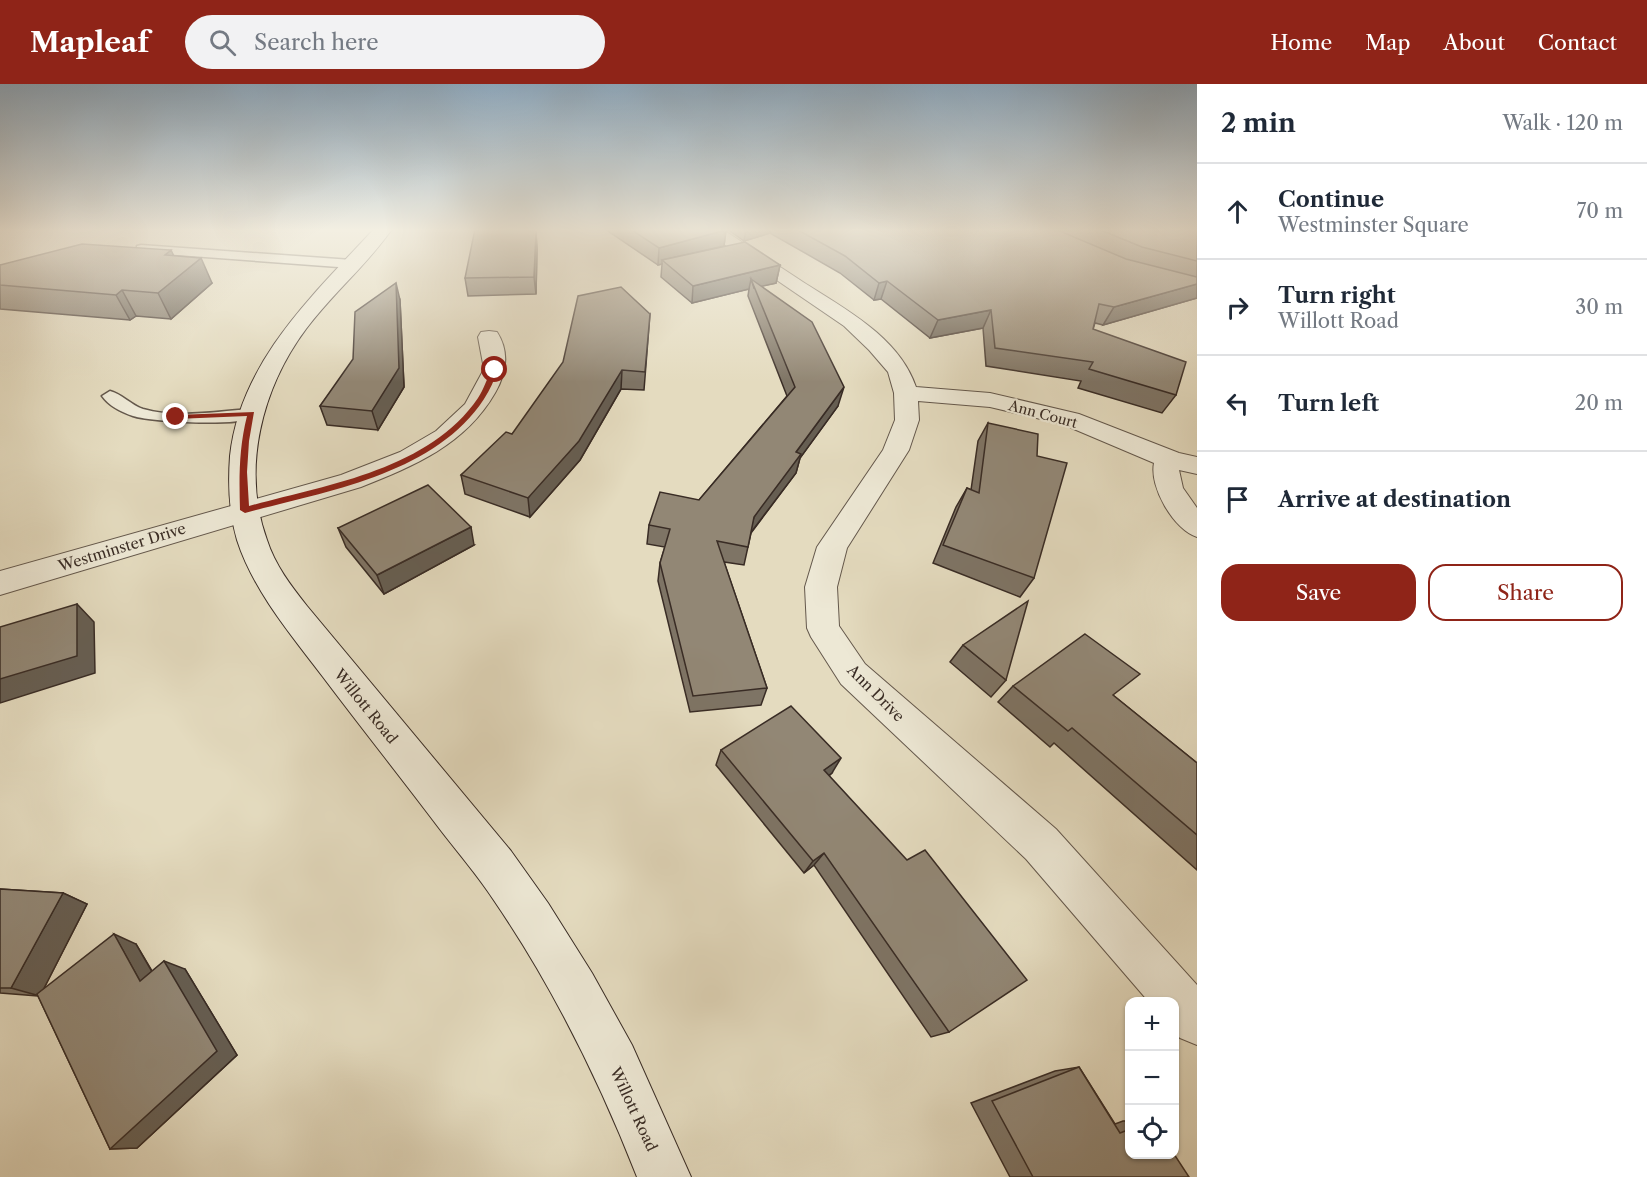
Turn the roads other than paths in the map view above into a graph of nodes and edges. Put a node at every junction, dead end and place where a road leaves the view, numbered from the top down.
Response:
1 (338, 280) edge
2 (787, 280) edge
3 (489, 337) dead end
4 (906, 393) junction
5 (110, 396) dead end
6 (252, 414) junction
7 (1185, 464) edge
8 (245, 510) junction
9 (1197, 527) edge
10 (0, 583) edge
11 (1197, 1021) edge
12 (664, 1177) edge

1 - 6 street, Willott Road
2 - 4 street, Ann Drive
3 - 8 street, Westminster Drive
4 - 7 street, Ann Court
4 - 11 street, Ann Drive
5 - 6 lane
6 - 8 street, Willott Road
7 - 9 street, Ann Court
8 - 10 street, Westminster Drive
8 - 12 street, Willott Road

